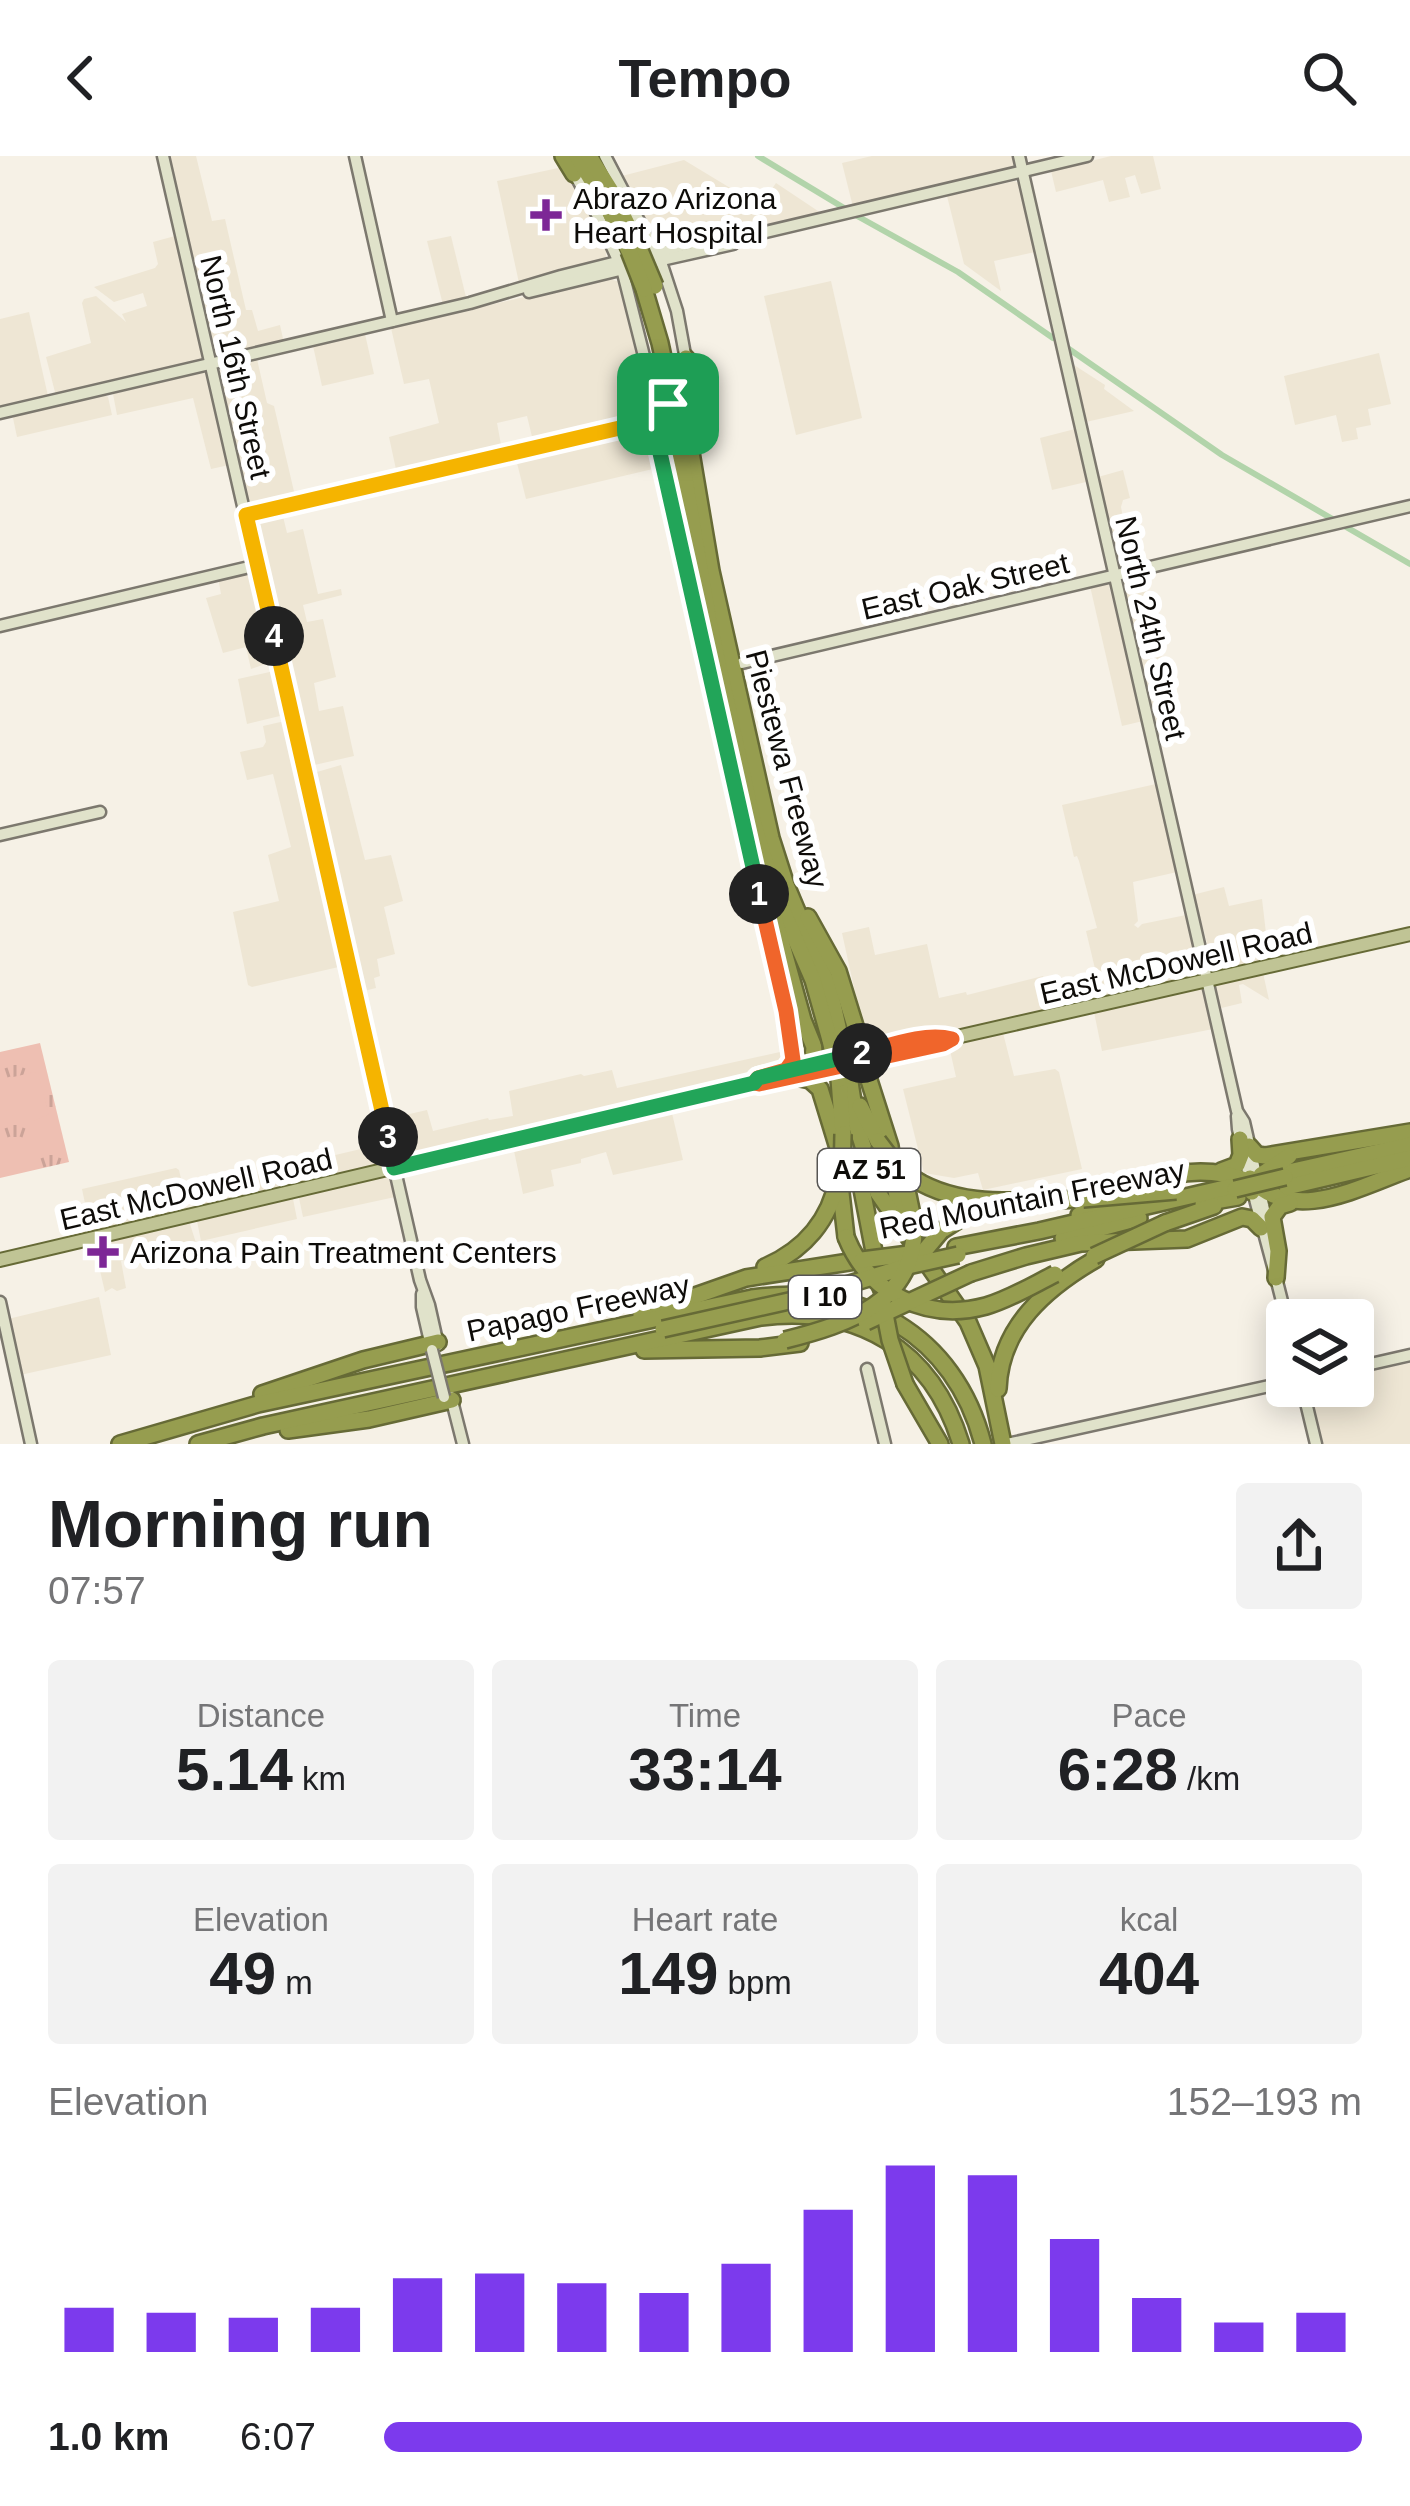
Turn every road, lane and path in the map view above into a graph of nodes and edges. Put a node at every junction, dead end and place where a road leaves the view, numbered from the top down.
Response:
1 (163, 156) edge
2 (355, 156) edge
3 (1018, 156) edge
4 (1087, 156) edge
5 (575, 160) edge
6 (605, 160) edge
7 (1022, 172) junction
8 (599, 218) junction
9 (640, 222) junction
10 (681, 251) junction
11 (639, 259) junction
12 (594, 267) junction
13 (565, 283) junction
14 (649, 290) junction
15 (488, 298) junction
16 (392, 321) junction
17 (645, 358) junction
18 (686, 358) junction
19 (212, 364) junction
20 (666, 408) junction
21 (0, 413) edge
22 (1410, 506) edge
23 (246, 515) junction
24 (258, 565) junction
25 (1114, 576) junction
26 (716, 620) junction
27 (0, 626) edge
28 (742, 663) dead end
29 (100, 812) dead end
30 (754, 825) junction
31 (0, 835) edge
32 (776, 856) junction
33 (1410, 934) edge
34 (1208, 979) junction
35 (801, 1009) junction
36 (853, 1022) junction
37 (835, 1038) junction
38 (878, 1054) junction
39 (842, 1064) junction
40 (796, 1071) junction
41 (866, 1099) junction
42 (840, 1125) junction
43 (1410, 1132) edge
44 (1244, 1142) junction
45 (1410, 1145) edge
46 (1308, 1148) junction
47 (1410, 1158) edge
48 (394, 1168) junction
49 (1410, 1169) edge
50 (1219, 1172) junction
51 (904, 1179) junction
52 (1285, 1179) junction
53 (1249, 1185) junction
54 (1083, 1199) junction
55 (1316, 1200) junction
56 (1143, 1217) junction
57 (1261, 1228) junction
58 (1212, 1229) junction
59 (1016, 1236) junction
60 (957, 1252) junction
61 (1270, 1254) junction
62 (868, 1256) junction
63 (1095, 1257) junction
64 (0, 1260) edge
65 (915, 1260) junction
66 (971, 1273) junction
67 (1276, 1278) junction
68 (724, 1285) junction
69 (1281, 1299) edge
70 (0, 1302) edge
71 (662, 1328) junction
72 (599, 1331) junction
73 (435, 1346) junction
74 (522, 1347) junction
75 (611, 1349) junction
76 (699, 1349) junction
77 (1410, 1355) edge
78 (1374, 1363) edge
79 (867, 1370) dead end
80 (466, 1381) junction
81 (907, 1383) junction
82 (1266, 1386) edge
83 (448, 1398) junction
84 (1307, 1407) edge
85 (125, 1443) edge
86 (200, 1443) edge
87 (1002, 1443) edge
88 (31, 1444) edge
89 (460, 1444) edge
90 (885, 1444) edge
91 (940, 1444) edge
92 (961, 1444) edge
93 (983, 1444) edge
94 (1316, 1444) edge

1 - 19 main road, North 16th Street
2 - 16 main road
3 - 7 main road, North 24th Street
4 - 7 main road
5 - 8 main road
5 - 11 highway, Piestewa Freeway / AZ 51
6 - 9 main road
7 - 10 main road
7 - 25 main road, North 24th Street
8 - 11 main road
8 - 12 main road
9 - 10 main road
9 - 11 main road
10 - 11 main road
10 - 14 main road
11 - 12 main road
11 - 13 main road
11 - 14 highway, Piestewa Freeway / AZ 51, bridge
11 - 14 main road
12 - 15 main road
13 - 14 main road
13 - 15 main road
14 - 17 main road
14 - 18 main road
14 - 20 highway, Piestewa Freeway / AZ 51
14 - 20 highway, Piestewa Freeway / AZ 51, bridge
15 - 16 main road
16 - 19 main road
17 - 20 main road
17 - 20 main road
18 - 20 main road
18 - 26 highway
19 - 21 main road
19 - 23 main road, North 16th Street
20 - 23 main road
20 - 26 highway, Piestewa Freeway / AZ 51
20 - 26 highway
20 - 40 main road
22 - 25 main road, East Oak Street
23 - 24 main road, North 16th Street
24 - 27 main road
24 - 48 main road, North 16th Street
25 - 28 main road, East Oak Street
25 - 34 main road, North 24th Street
26 - 30 highway, Piestewa Freeway / AZ 51
26 - 32 highway, Piestewa Freeway / AZ 51
29 - 31 main road
30 - 35 highway
30 - 37 highway, Piestewa Freeway / AZ 51
32 - 36 highway
32 - 37 highway, Piestewa Freeway / AZ 51
33 - 34 main road, East McDowell Road
34 - 38 main road, East McDowell Road
34 - 44 main road, North 24th Street
35 - 39 highway
35 - 40 highway
36 - 38 highway
36 - 39 highway
37 - 39 highway, Piestewa Freeway / AZ 51, bridge
38 - 39 main road, East McDowell Road
38 - 41 highway
39 - 40 main road, East McDowell Road
39 - 41 highway
39 - 42 highway
39 - 65 highway, Piestewa Freeway / AZ 51
40 - 42 highway
40 - 48 main road, East McDowell Road
41 - 51 highway, bridge
41 - 65 highway
42 - 62 highway
42 - 63 highway, bridge
42 - 68 highway, bridge
42 - 87 highway
43 - 46 highway
44 - 46 highway
44 - 50 highway
44 - 53 main road, North 24th Street
45 - 52 highway, Red Mountain Freeway
46 - 53 highway
47 - 52 highway, Red Mountain Freeway
48 - 64 main road, East McDowell Road
48 - 73 main road, North 16th Street
49 - 55 highway
50 - 53 highway
50 - 59 highway
51 - 54 highway
51 - 76 highway, bridge
52 - 53 highway, Red Mountain Freeway
53 - 54 highway, bridge
53 - 55 highway
53 - 56 highway, Red Mountain Freeway
53 - 57 main road, North 24th Street
53 - 58 highway
53 - 59 highway, Red Mountain Freeway
53 - 60 highway
53 - 61 main road, North 24th Street
53 - 63 highway, bridge
54 - 65 highway, bridge
55 - 67 highway
56 - 60 highway
56 - 66 highway, Red Mountain Freeway
57 - 58 highway
57 - 61 main road, North 24th Street
58 - 66 highway
59 - 60 highway, Red Mountain Freeway
60 - 62 highway, Red Mountain Freeway, bridge
60 - 71 highway, bridge
61 - 67 main road, North 24th Street
62 - 68 highway, Red Mountain Freeway
62 - 81 highway, bridge
63 - 87 highway
65 - 81 highway, bridge
65 - 87 highway, Piestewa Freeway / AZ 51
66 - 76 highway, Red Mountain Freeway, bridge
67 - 69 main road, North 24th Street
68 - 72 highway, Red Mountain Freeway
70 - 88 main road
71 - 74 highway
71 - 80 highway
72 - 74 highway, Papago Freeway / I 10
72 - 93 highway, Papago Freeway / I 10
73 - 83 main road, North 16th Street, bridge
73 - 85 highway
74 - 85 highway, Papago Freeway / I 10
75 - 76 highway, Red Mountain Freeway
75 - 80 highway, Papago Freeway / I 10
75 - 92 highway, Papago Freeway / I 10
77 - 78 main road
79 - 90 main road
80 - 86 highway, Papago Freeway / I 10
81 - 91 highway
82 - 87 main road
83 - 86 highway
83 - 89 main road, North 16th Street
84 - 94 main road

